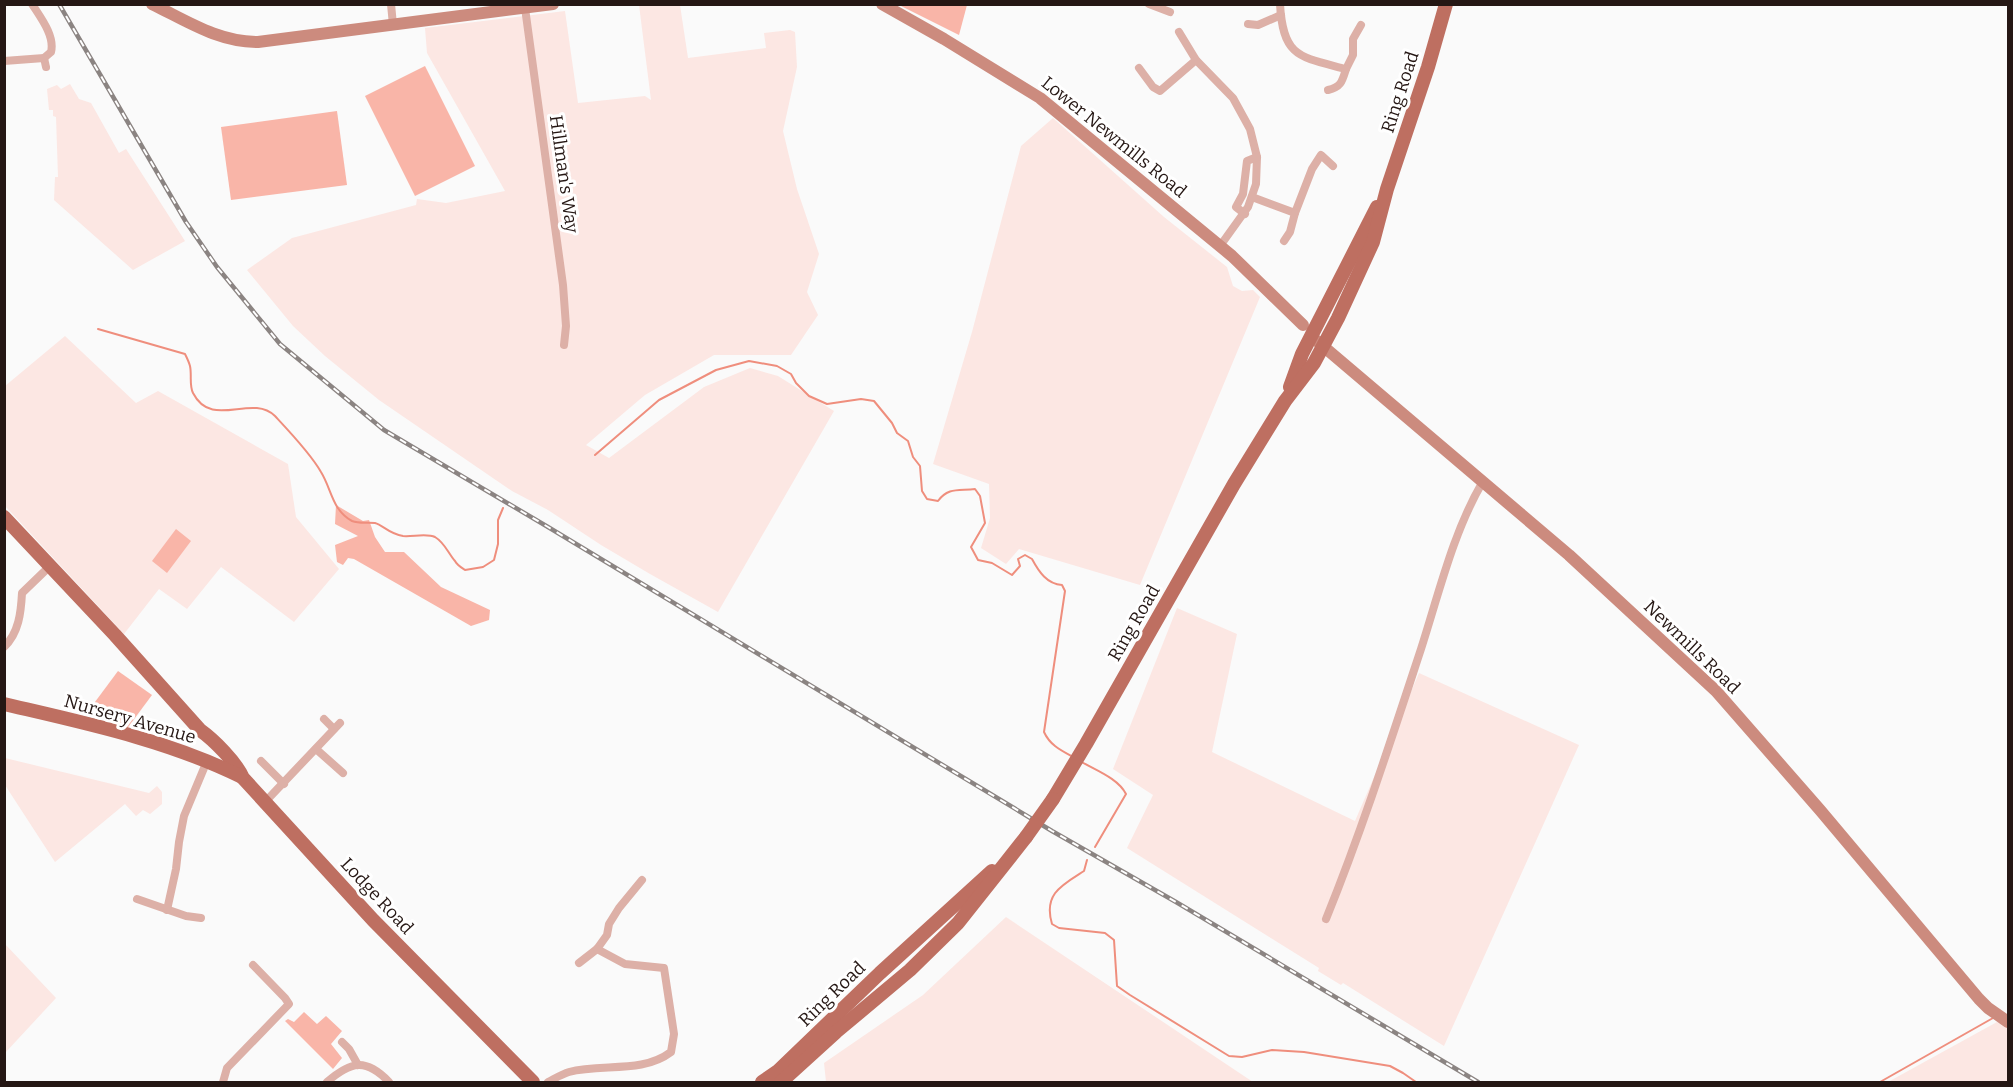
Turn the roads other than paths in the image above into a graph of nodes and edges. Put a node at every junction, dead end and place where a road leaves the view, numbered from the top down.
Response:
1 (152, 4) edge
2 (391, 4) edge
3 (553, 4) edge
4 (882, 4) edge
5 (1149, 4) edge
6 (1280, 4) edge
7 (1446, 4) edge
8 (31, 6) edge
9 (511, 7) edge
10 (525, 8) junction
11 (1170, 12) dead end
12 (1281, 15) junction
13 (1248, 24) dead end
14 (393, 25) junction
15 (1361, 25) dead end
16 (1179, 32) dead end
17 (1196, 60) junction
18 (4, 61) edge
19 (1138, 68) dead end
20 (1346, 69) junction
21 (1328, 90) dead end
22 (1257, 157) junction
23 (1334, 166) dead end
24 (1252, 197) junction
25 (1296, 213) junction
26 (1245, 214) junction
27 (1284, 241) dead end
28 (1220, 246) junction
29 (1313, 336) junction
30 (564, 345) dead end
31 (1482, 483) junction
32 (7, 524) edge
33 (50, 566) junction
34 (4, 647) edge
35 (4, 704) edge
36 (324, 719) dead end
37 (201, 733) junction
38 (316, 748) junction
39 (201, 758) junction
40 (261, 761) dead end
41 (343, 773) dead end
42 (243, 778) junction
43 (284, 784) junction
44 (266, 801) junction
45 (1008, 859) junction
46 (995, 878) junction
47 (642, 880) dead end
48 (137, 899) dead end
49 (167, 910) junction
50 (201, 918) dead end
51 (1326, 919) dead end
52 (597, 949) junction
53 (908, 961) dead end
54 (579, 963) dead end
55 (254, 965) dead end
56 (2000, 1017) edge
57 (342, 1042) dead end
58 (358, 1065) junction
59 (223, 1083) edge
60 (327, 1083) edge
61 (389, 1083) edge
62 (533, 1083) edge
63 (548, 1083) edge
64 (762, 1083) edge
65 (781, 1083) edge

1 - 14 street
2 - 14 street
3 - 10 street
4 - 28 street, Lower Newmills Road
5 - 11 street
6 - 12 street
7 - 29 main road, Ring Road
8 - 18 street
9 - 10 street
9 - 14 street
10 - 30 street, Hillman's Way
12 - 13 street
12 - 20 street
15 - 20 street
16 - 17 street
17 - 19 street
17 - 22 street
20 - 21 street
22 - 24 street
22 - 26 street
23 - 25 street
24 - 25 street
24 - 26 street
25 - 27 street
26 - 28 street
28 - 29 street, Lower Newmills Road
29 - 31 street, Newmills Road
29 - 45 main road, Ring Road, bridge
31 - 51 street
31 - 56 street, Newmills Road
32 - 33 main road, Lodge Road
33 - 34 street
33 - 37 main road, Lodge Road
35 - 39 main road, Nursery Avenue
36 - 38 street
37 - 39 main road
37 - 42 main road, Lodge Road
38 - 41 street
38 - 43 street
39 - 42 main road, Nursery Avenue
39 - 49 street
40 - 43 street
42 - 44 main road, Lodge Road
43 - 44 street
44 - 62 main road, Lodge Road
45 - 46 main road, Ring Road
45 - 64 main road, Ring Road
46 - 53 main road
46 - 65 main road, Ring Road
47 - 52 street
48 - 49 street
49 - 50 street
52 - 54 street
52 - 63 street
55 - 59 street
57 - 58 street
58 - 60 street
58 - 61 street

